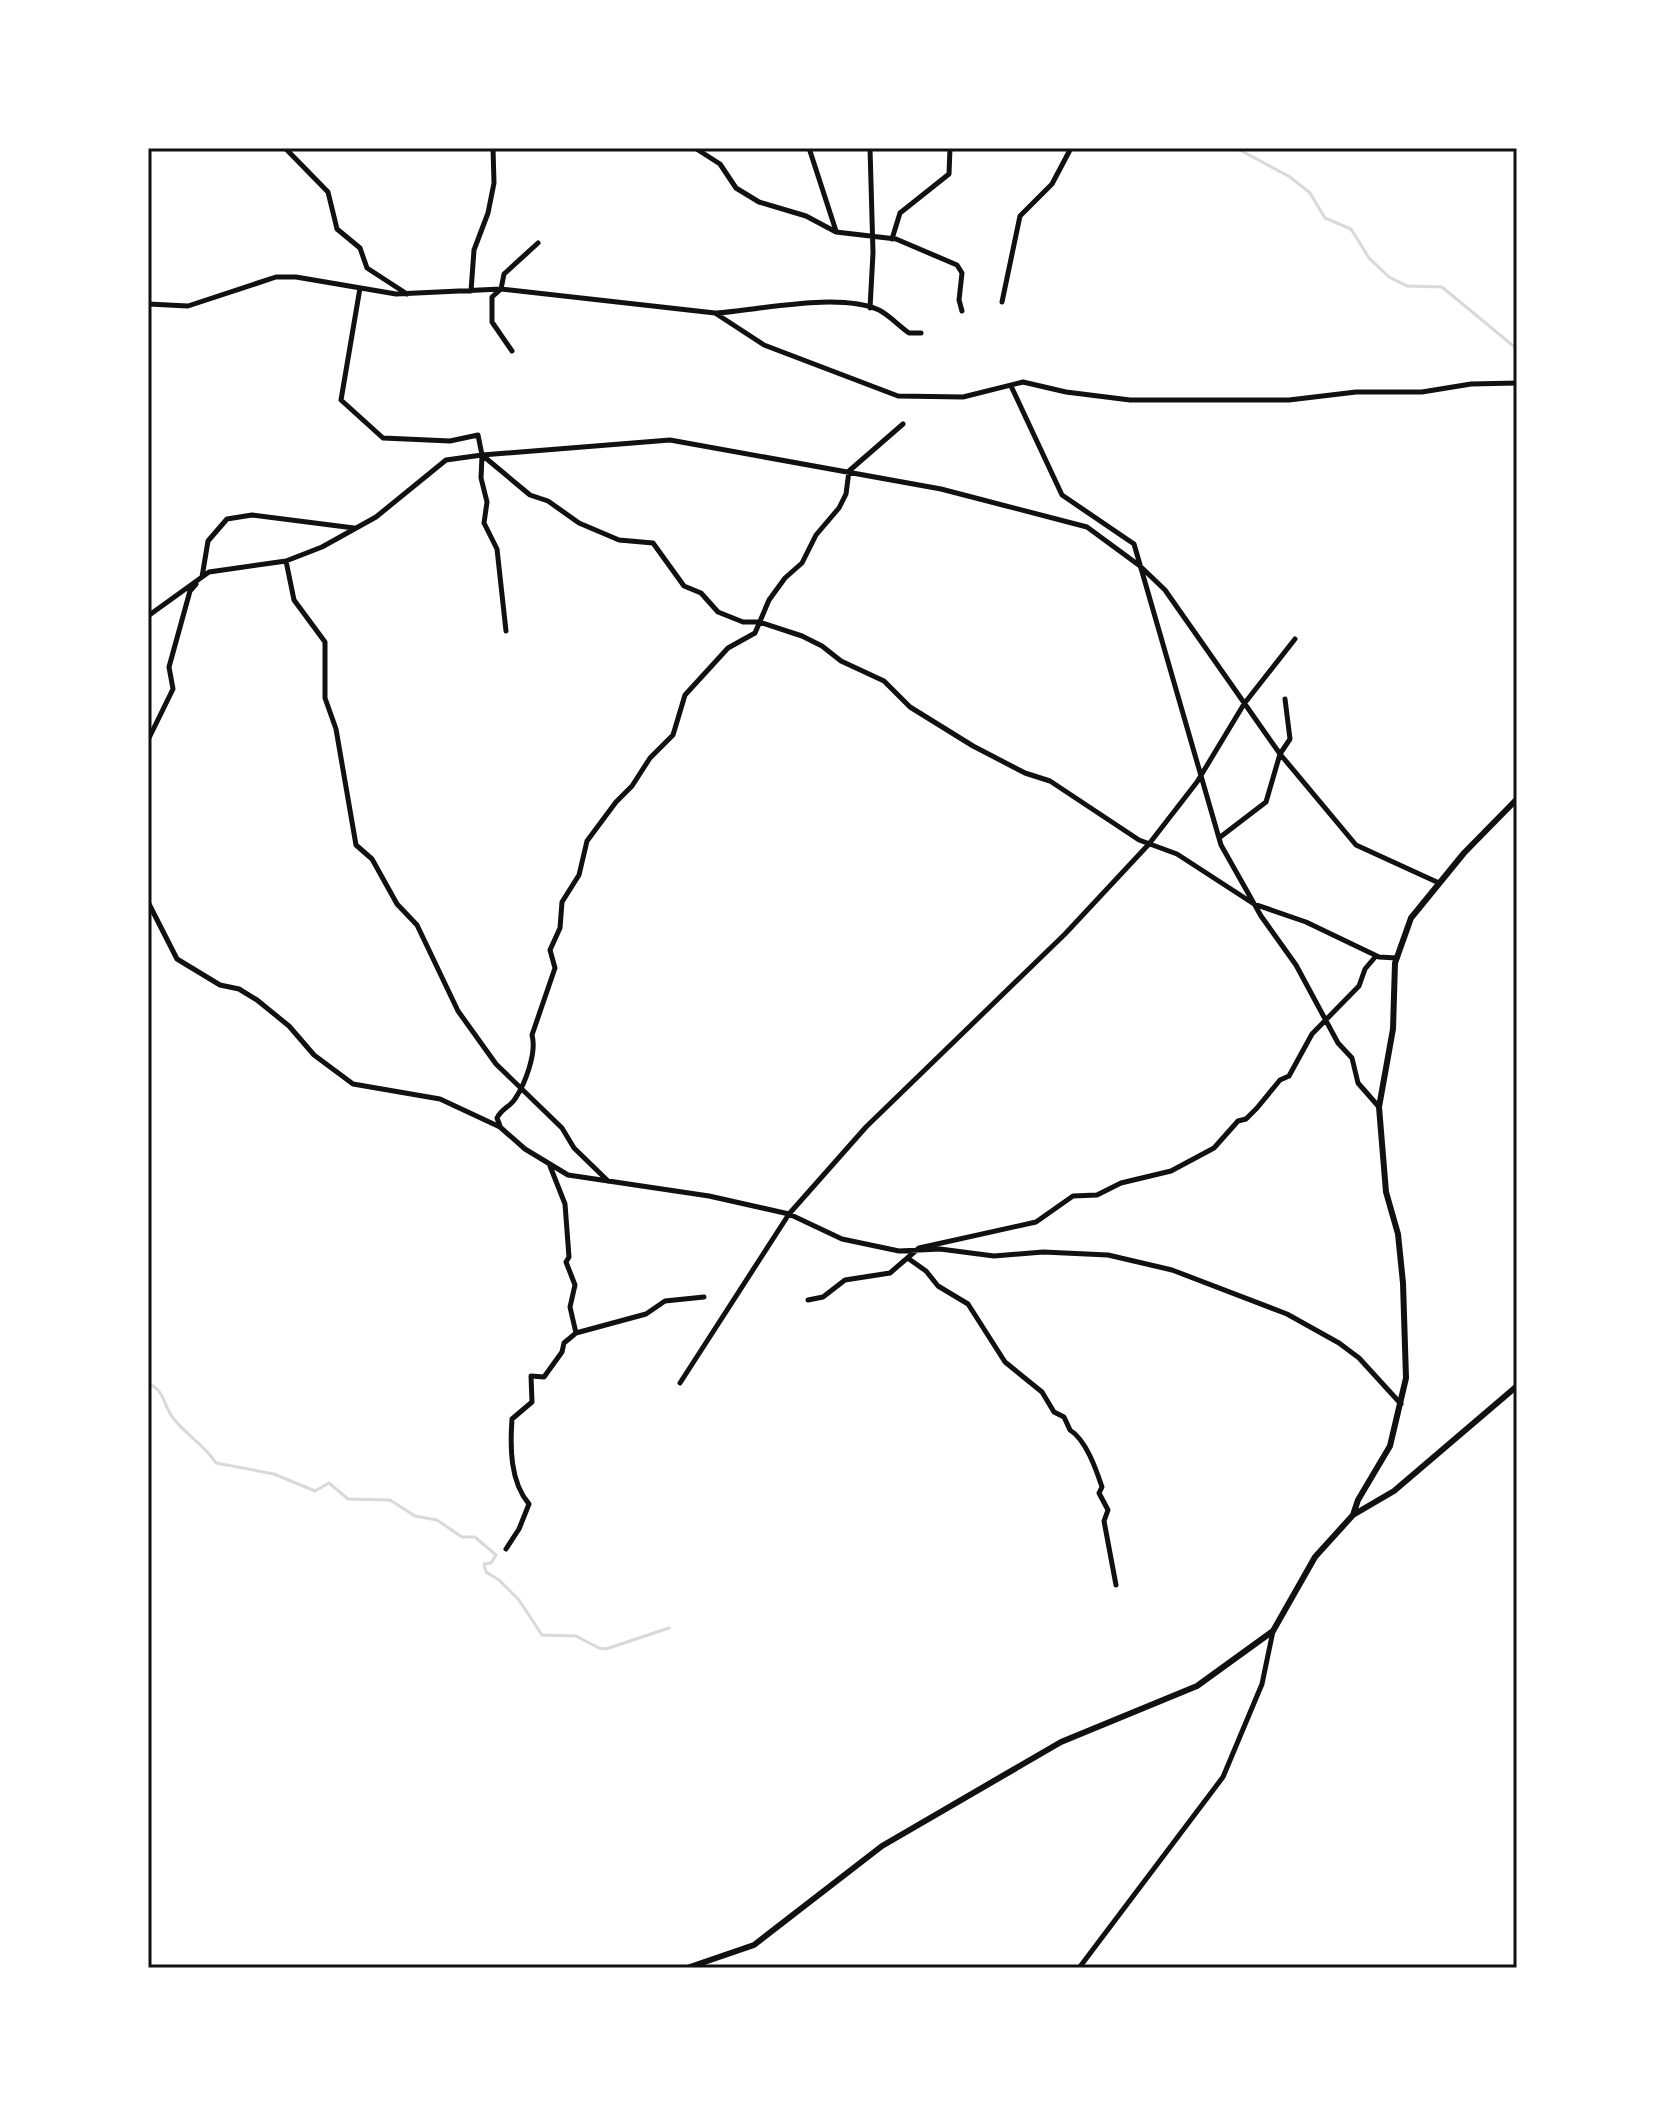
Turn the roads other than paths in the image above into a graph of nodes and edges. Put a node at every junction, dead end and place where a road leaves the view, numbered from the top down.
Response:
1 (285, 148) edge
2 (493, 148) edge
3 (695, 148) edge
4 (809, 148) edge
5 (870, 148) edge
6 (950, 148) edge
7 (1071, 148) edge
8 (836, 232) junction
9 (871, 237) junction
10 (892, 239) junction
11 (538, 243) dead end
12 (360, 288) junction
13 (501, 289) junction
14 (471, 291) junction
15 (407, 294) junction
16 (1002, 302) dead end
17 (148, 304) edge
18 (870, 308) junction
19 (962, 311) dead end
20 (715, 313) junction
21 (921, 333) dead end
22 (512, 351) dead end
23 (1517, 383) edge
24 (1011, 386) junction
25 (903, 424) dead end
26 (482, 455) junction
27 (849, 471) junction
28 (356, 529) junction
29 (286, 561) junction
30 (1140, 566) junction
31 (203, 576) junction
32 (148, 616) edge
33 (759, 622) junction
34 (506, 631) dead end
35 (1295, 639) dead end
36 (1285, 699) dead end
37 (1244, 704) junction
38 (148, 740) edge
39 (1280, 754) junction
40 (1202, 775) junction
41 (1517, 799) edge
42 (1219, 838) junction
43 (1149, 844) junction
44 (1439, 883) junction
45 (148, 902) edge
46 (1254, 904) junction
47 (1376, 956) junction
48 (1397, 958) junction
49 (1326, 1020) junction
50 (520, 1087) junction
51 (1379, 1107) junction
52 (500, 1127) junction
53 (549, 1165) junction
54 (609, 1182) junction
55 (789, 1214) junction
56 (914, 1251) junction
57 (909, 1259) junction
58 (704, 1297) dead end
59 (808, 1300) dead end
60 (576, 1333) junction
61 (680, 1383) dead end
62 (1517, 1386) edge
63 (1401, 1404) junction
64 (1353, 1515) junction
65 (506, 1549) dead end
66 (1116, 1585) dead end
67 (1273, 1631) junction
68 (687, 1968) edge
69 (1079, 1968) edge

1 - 15 street
2 - 14 street
3 - 8 street
4 - 8 street
5 - 9 street
6 - 10 street
7 - 16 street
8 - 9 street
9 - 10 street
9 - 18 street
10 - 19 street
11 - 13 street
12 - 15 street
12 - 17 street
12 - 26 street
13 - 14 street
13 - 20 street
13 - 22 street
14 - 15 street
18 - 20 street
18 - 21 street
20 - 24 street
23 - 24 street
24 - 30 street
25 - 27 street
26 - 27 street
26 - 28 street
26 - 33 street
26 - 34 street
27 - 30 street
27 - 33 street
28 - 29 street
28 - 31 street
29 - 31 street
29 - 50 street
30 - 37 street
30 - 40 street
31 - 32 street
31 - 38 street
33 - 43 street
33 - 50 street
35 - 37 street
36 - 39 street
37 - 39 street
37 - 40 street
39 - 42 street
39 - 44 street
40 - 42 street
40 - 43 street
41 - 44 street
42 - 46 street
43 - 46 street
43 - 55 street
44 - 48 street
45 - 52 street
46 - 47 street
46 - 49 street
47 - 48 street
47 - 49 street
48 - 51 street
49 - 51 street
49 - 56 street
50 - 52 street
50 - 54 street
51 - 63 street
52 - 53 street
53 - 54 street
53 - 60 street
54 - 55 street
55 - 56 street
55 - 61 street
56 - 57 street
56 - 63 street
57 - 59 street
57 - 66 street
58 - 60 street
60 - 65 street
62 - 64 street
63 - 64 street
64 - 67 street
67 - 68 street
67 - 69 street

